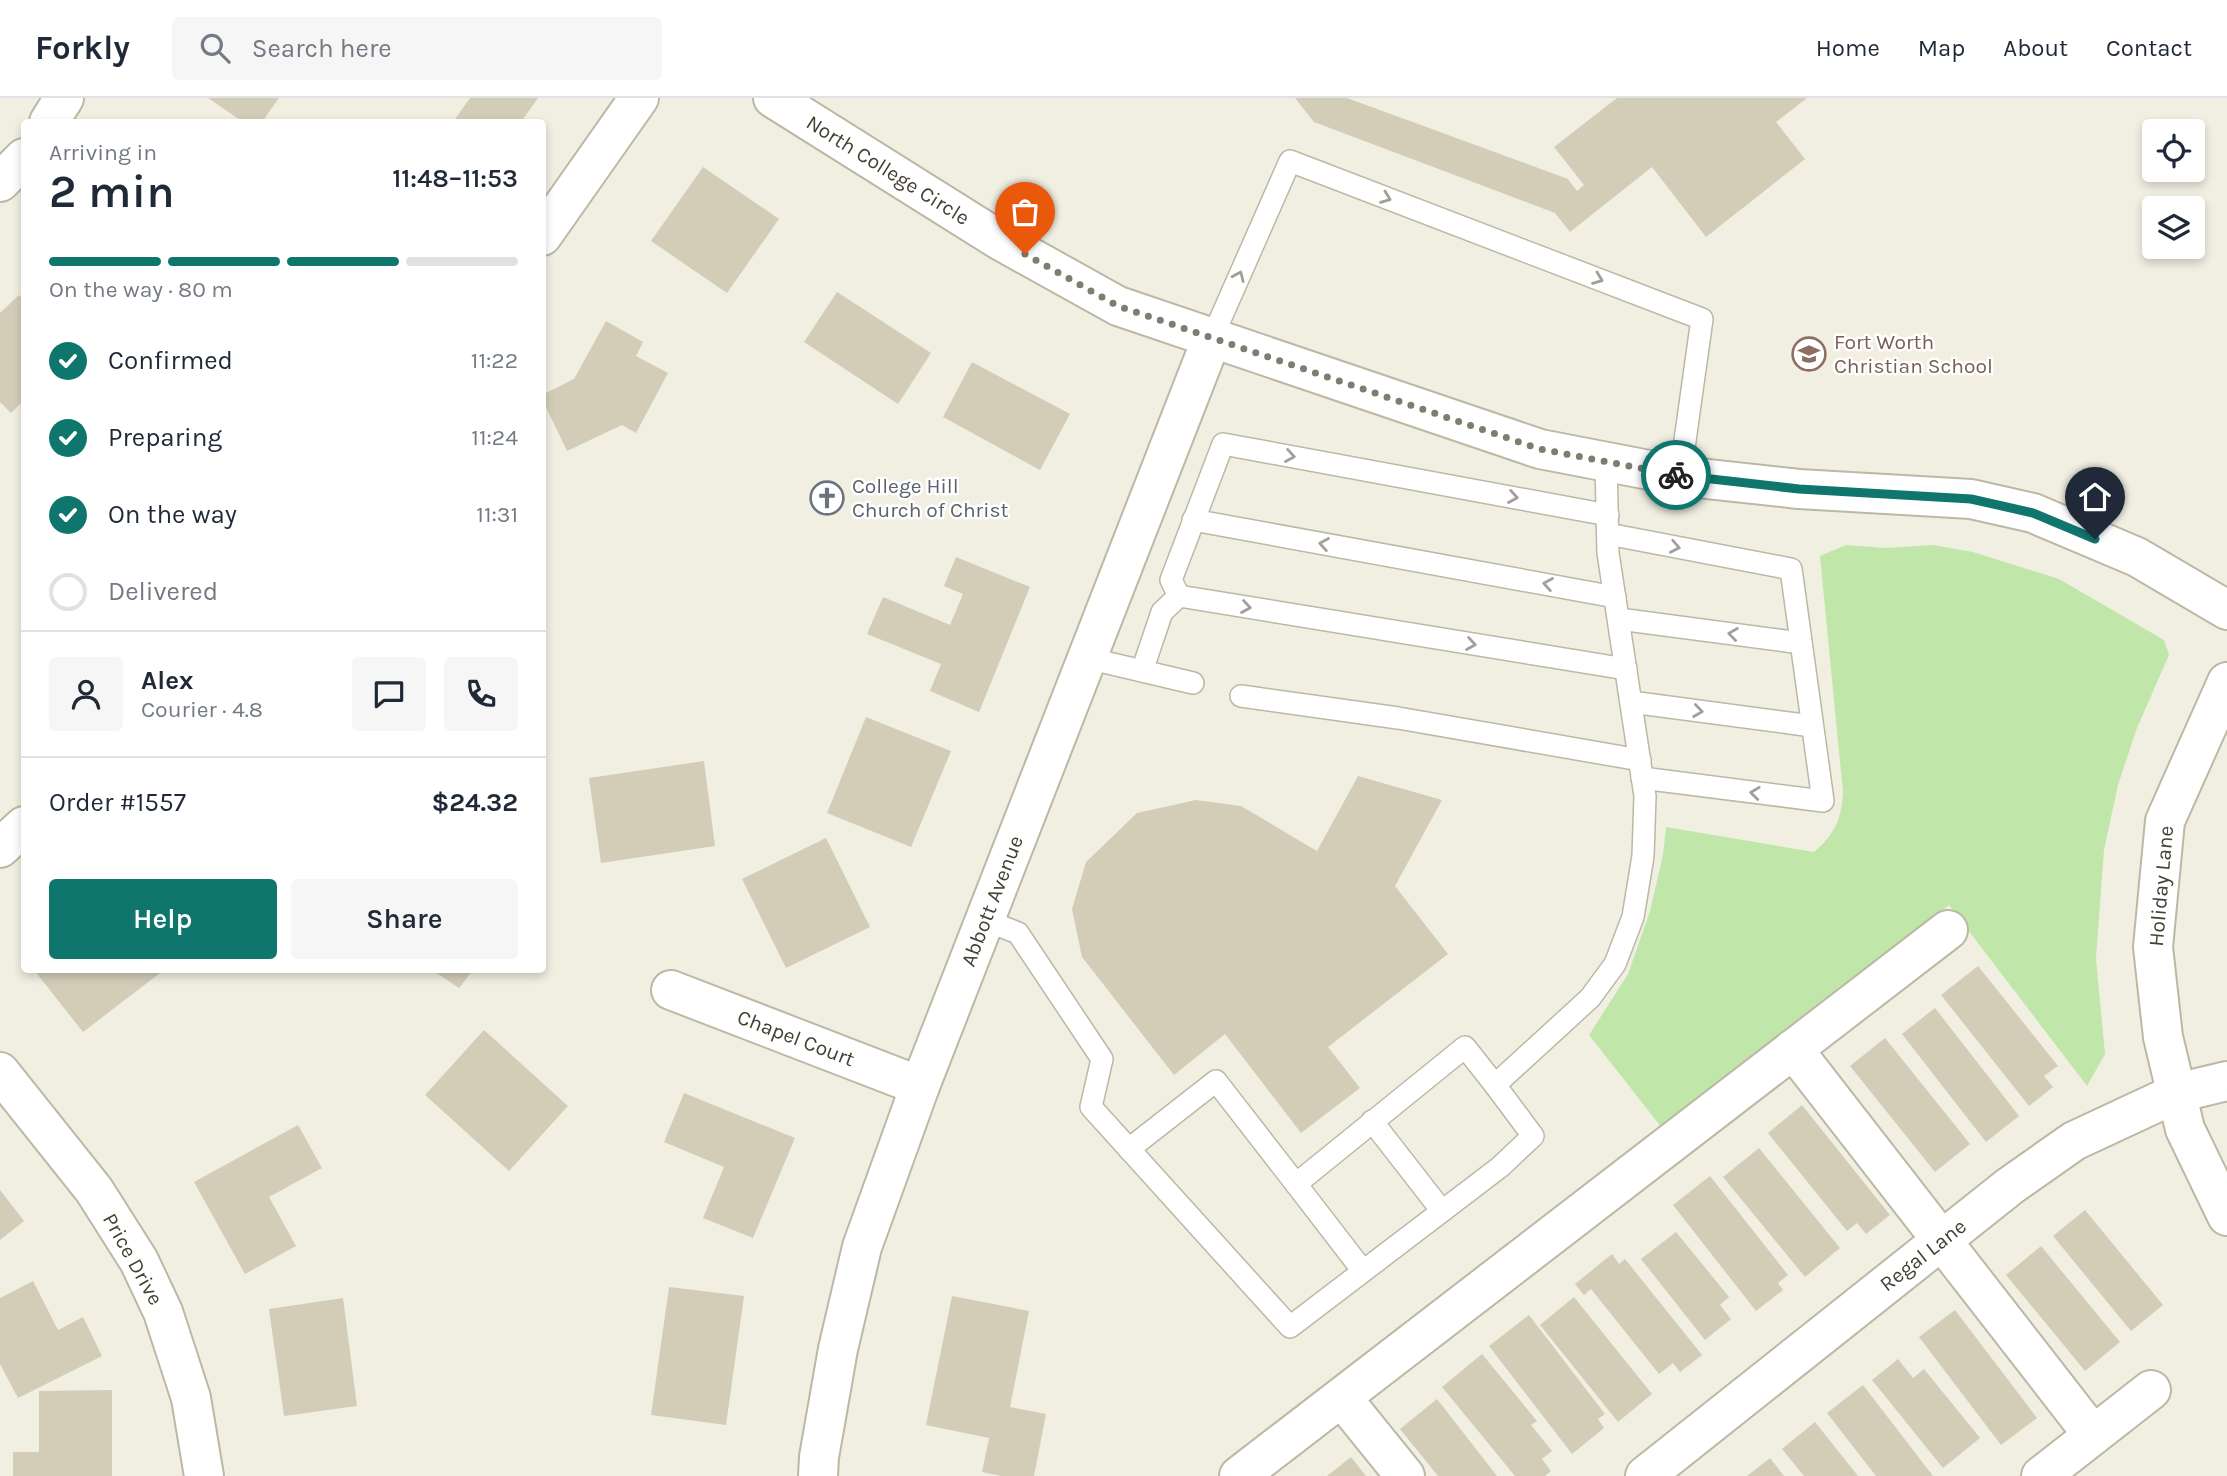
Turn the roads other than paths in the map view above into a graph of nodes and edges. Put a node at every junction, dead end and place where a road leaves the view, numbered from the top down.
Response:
1 (65, 98) edge
2 (639, 98) edge
3 (774, 98) edge
4 (51, 119) edge
5 (21, 161) edge
6 (0, 182) edge
7 (546, 230) edge
8 (1212, 338) junction
9 (1606, 461) junction
10 (1680, 475) junction
11 (1193, 520) junction
12 (1608, 524) junction
13 (1179, 596) junction
14 (1615, 597) junction
15 (2227, 610) edge
16 (1619, 619) junction
17 (1801, 643) junction
18 (1087, 658) junction
19 (1626, 669) junction
20 (1142, 671) junction
21 (2227, 682) edge
22 (1194, 683) dead end
23 (1241, 696) dead end
24 (1631, 702) junction
25 (1812, 726) junction
26 (1641, 769) junction
27 (21, 829) edge
28 (0, 848) edge
29 (985, 920) junction
30 (1948, 930) dead end
31 (671, 990) dead end
32 (1793, 1049) junction
33 (0, 1072) edge
34 (2227, 1081) edge
35 (1495, 1085) junction
36 (920, 1086) junction
37 (2177, 1094) junction
38 (1373, 1121) junction
39 (1129, 1149) junction
40 (1297, 1184) junction
41 (1442, 1211) junction
42 (2227, 1216) edge
43 (1941, 1241) junction
44 (1363, 1271) junction
45 (2151, 1390) dead end
46 (1342, 1398) junction
47 (2093, 1436) junction
48 (204, 1476) edge
49 (818, 1476) edge
50 (1239, 1476) edge
51 (1405, 1476) edge
52 (1645, 1476) edge
53 (2041, 1476) edge

1 - 4 street
2 - 7 street
3 - 8 street, North College Circle
5 - 6 street
8 - 9 street, North College Circle
8 -> 10 lane
8 - 18 street, Abbott Avenue
9 - 10 street, North College Circle
9 - 12 lane
10 - 15 street, North College Circle
11 -> 12 lane
11 - 13 lane
14 -> 11 lane
12 - 14 lane
12 -> 17 lane
13 -> 19 lane
13 - 20 lane
14 - 16 lane
17 -> 16 lane
16 - 19 lane
17 - 25 lane
18 - 20 lane
18 - 29 street, Abbott Avenue
19 - 24 lane
20 - 22 lane
21 - 37 street, Holiday Lane
23 - 26 lane
24 -> 25 lane
24 - 26 lane
25 -> 26 lane
26 - 35 lane
27 - 28 street
29 - 36 street, Abbott Avenue
29 - 39 lane
30 - 32 street
31 - 36 street, Chapel Court
32 - 43 street
32 - 46 street
33 - 48 street, Price Drive
34 - 37 street, Regal Lane
35 - 38 lane
35 - 41 lane
36 - 49 street, Abbott Avenue
37 - 42 street, Holiday Lane
37 - 43 street, Regal Lane
38 - 40 lane
38 - 41 lane
39 - 40 lane
39 - 44 lane
40 - 44 lane
41 - 44 lane
43 - 47 street
43 - 52 street, Regal Lane
45 - 47 street
46 - 50 street
46 - 51 street
47 - 53 street

